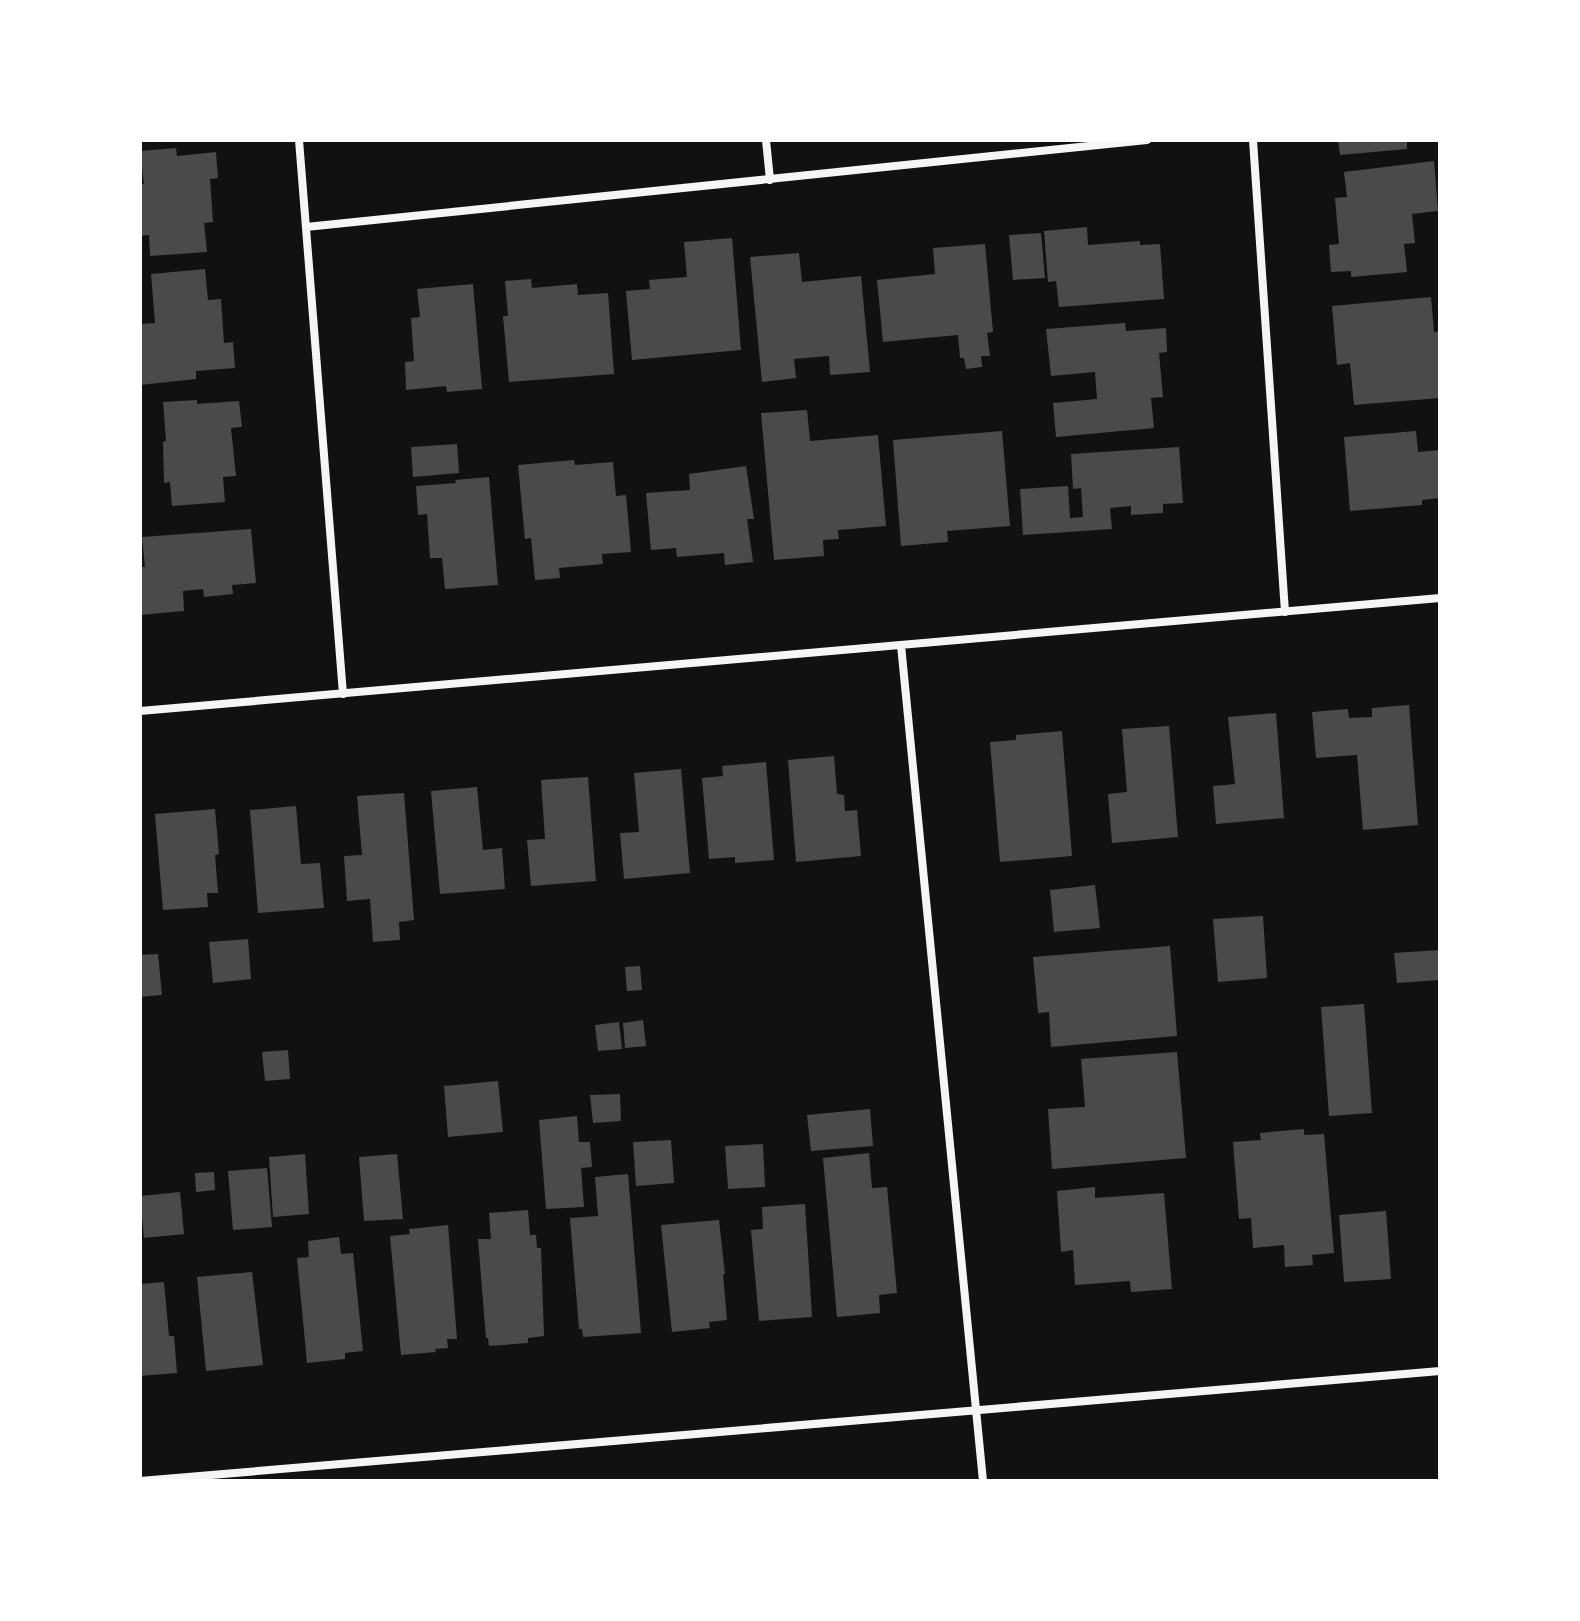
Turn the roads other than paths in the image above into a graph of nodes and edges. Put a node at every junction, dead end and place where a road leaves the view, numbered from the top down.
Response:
1 (299, 140) edge
2 (766, 140) edge
3 (1147, 140) edge
4 (1253, 140) edge
5 (770, 180) junction
6 (306, 227) junction
7 (1440, 598) edge
8 (1285, 612) junction
9 (901, 645) junction
10 (343, 694) junction
11 (140, 711) edge
12 (1440, 1371) edge
13 (976, 1411) junction
14 (140, 1481) edge
15 (983, 1481) edge

1 - 6 street
2 - 5 street
3 - 5 street
4 - 8 street
5 - 6 street
6 - 10 street
7 - 8 street
8 - 9 street
9 - 10 street
9 - 13 street
10 - 11 street
12 - 13 street
13 - 14 street
13 - 15 street

